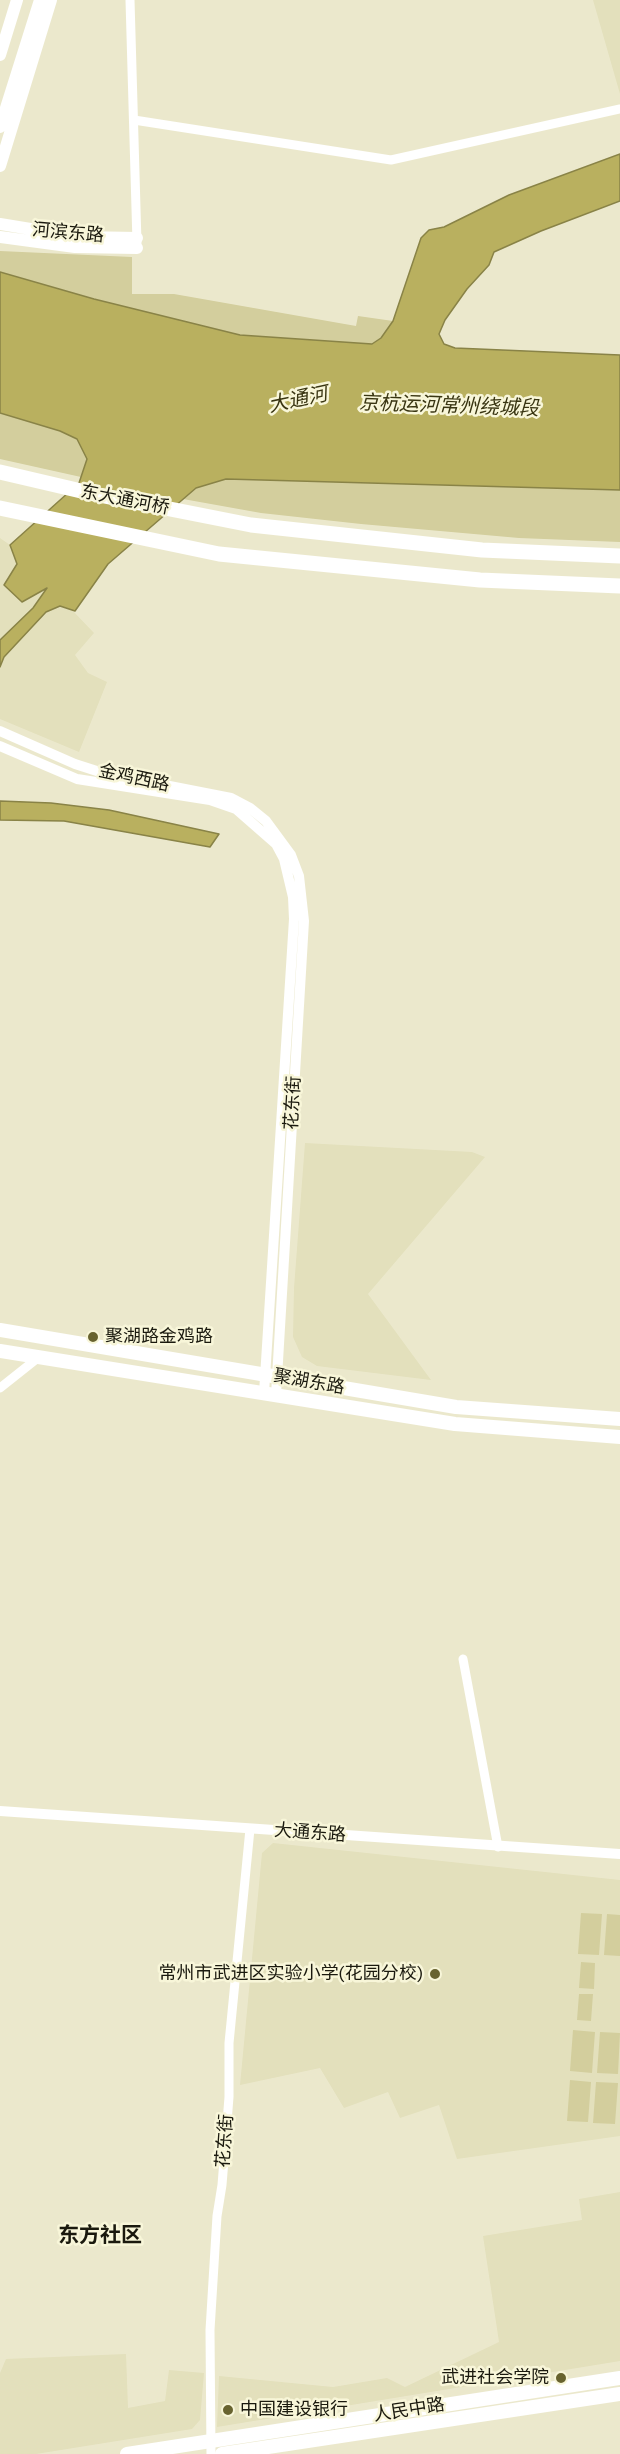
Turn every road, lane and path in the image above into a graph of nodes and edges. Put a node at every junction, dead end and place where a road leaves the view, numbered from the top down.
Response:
1 (17, 0) edge
2 (40, 0) edge
3 (51, 0) edge
4 (130, 0) edge
5 (0, 55) edge
6 (620, 109) edge
7 (134, 120) junction
8 (0, 127) edge
9 (0, 166) edge
10 (0, 224) edge
11 (0, 237) edge
12 (137, 243) junction
13 (0, 472) edge
14 (0, 508) edge
15 (620, 556) edge
16 (620, 586) edge
17 (0, 731) edge
18 (0, 746) edge
19 (263, 824) junction
20 (0, 1330) edge
21 (0, 1351) edge
22 (39, 1357) junction
23 (271, 1375) junction
24 (0, 1388) edge
25 (270, 1394) junction
26 (620, 1419) edge
27 (620, 1437) edge
28 (463, 1659) dead end
29 (0, 1811) edge
30 (250, 1829) junction
31 (498, 1847) junction
32 (620, 1854) edge
33 (620, 2378) edge
34 (620, 2394) edge
35 (211, 2447) edge
36 (127, 2454) edge
37 (222, 2454) edge

1 - 5 main road
2 - 8 main road
3 - 9 main road
4 - 7 street
6 - 7 street
7 - 12 street
10 - 12 main road, 河滨东路
11 - 12 main road, 河滨东路
13 - 15 highway, 东大通河桥
14 - 16 highway, 东大通河桥
17 - 19 street, 金鸡西路
18 - 19 street, 金鸡西路
19 - 23 street, 花东街
20 - 23 main road, 聚湖东路
21 - 22 main road, 聚湖东路
22 - 24 street
22 - 25 main road, 聚湖东路
23 - 25 street, 花东街
23 - 26 main road, 聚湖东路
25 - 27 main road, 聚湖东路
28 - 31 street
29 - 30 street, 大通东路
30 - 31 street, 大通东路
30 - 35 street, 花东街
31 - 32 street, 大通东路
33 - 35 main road, 人民中路
34 - 37 main road, 人民中路
35 - 36 main road, 人民中路

